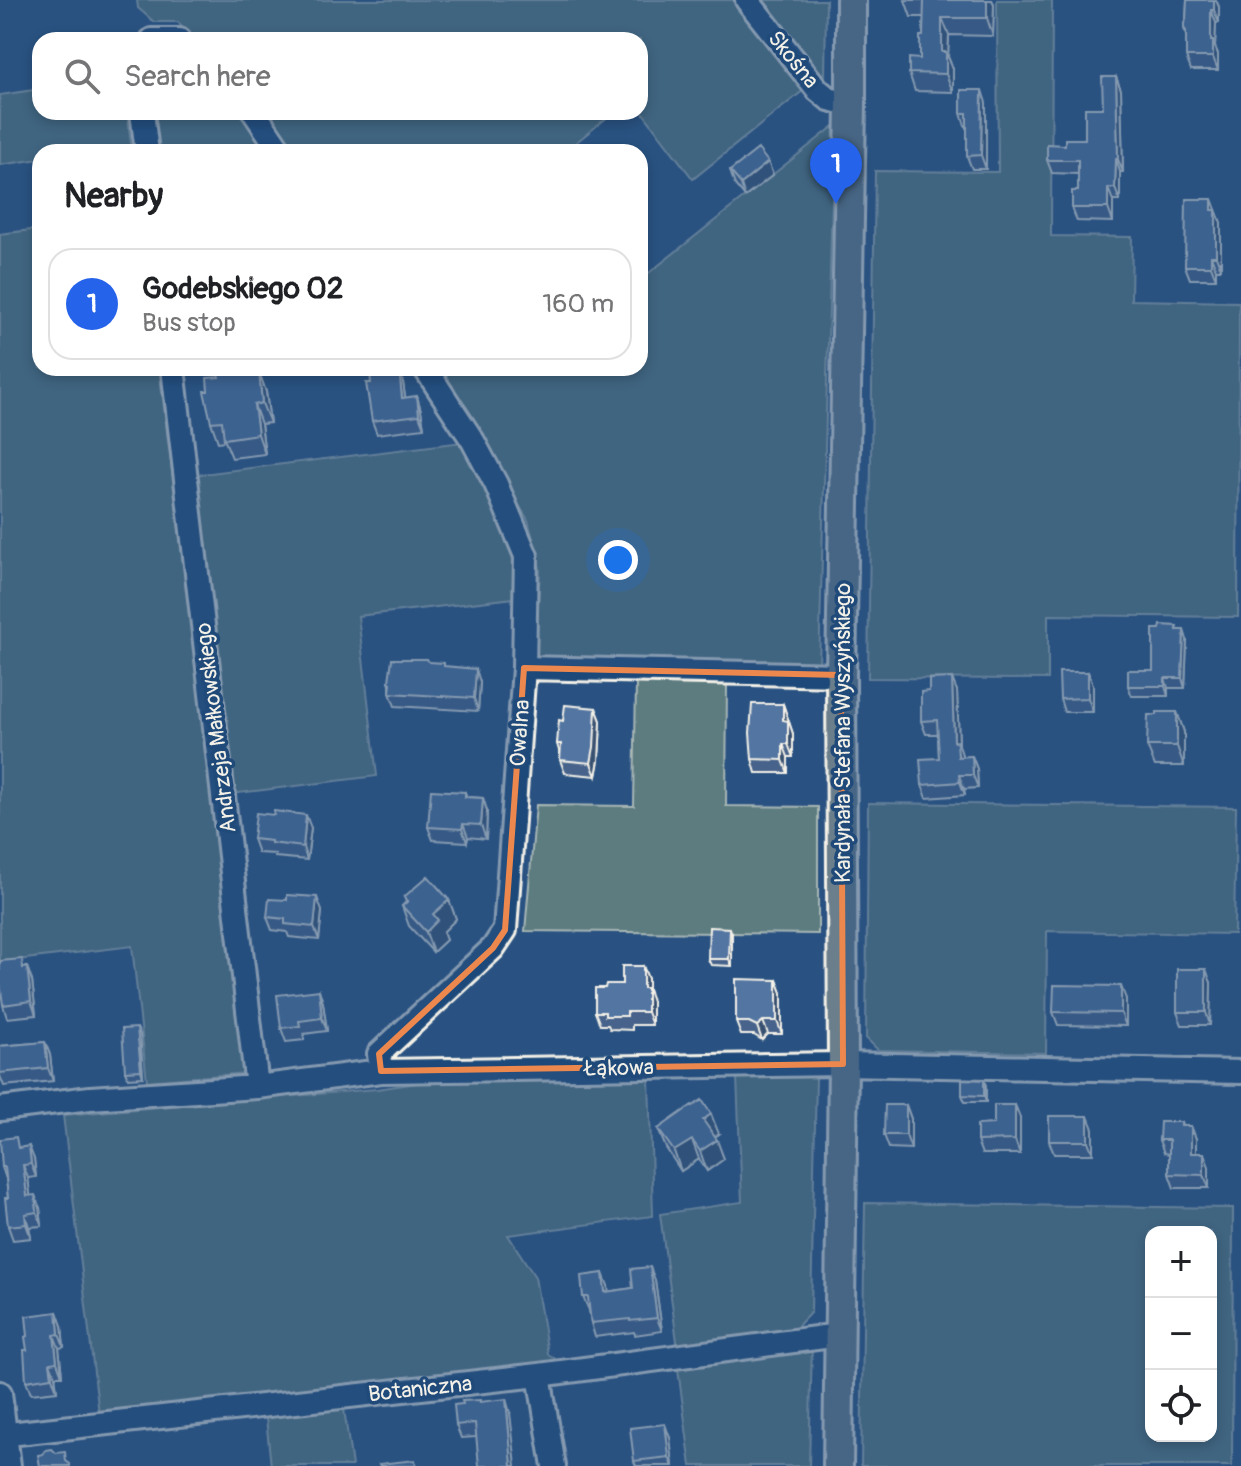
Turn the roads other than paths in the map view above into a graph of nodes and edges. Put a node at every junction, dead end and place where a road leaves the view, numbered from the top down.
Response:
1 (747, 0) edge
2 (851, 0) edge
3 (851, 105) junction
4 (143, 120) edge
5 (259, 120) edge
6 (146, 144) edge
7 (276, 144) edge
8 (174, 376) edge
9 (430, 376) edge
10 (524, 668) junction
11 (841, 675) junction
12 (843, 1064) junction
13 (381, 1071) junction
14 (1241, 1072) edge
15 (257, 1087) junction
16 (0, 1109) edge
17 (839, 1335) junction
18 (539, 1375) junction
19 (0, 1393) edge
20 (3, 1435) edge
21 (9, 1466) edge
22 (554, 1466) edge
23 (838, 1466) edge

1 - 3 street, Skośna
2 - 3 main road, Kardynała Stefana Wyszyńskiego
3 - 11 main road, Kardynała Stefana Wyszyńskiego
4 - 6 street
5 - 7 street
8 - 15 street, Andrzeja Małkowskiego
9 - 10 street, Owalna
10 - 11 street
10 - 13 street, Owalna
11 - 12 main road, Kardynała Stefana Wyszyńskiego
12 - 13 street, Łąkowa
12 - 14 street, Łąkowa
12 - 17 main road, Kardynała Stefana Wyszyńskiego
13 - 15 street, Łąkowa
15 - 16 street, Łąkowa
17 - 18 street, Botaniczna
17 - 23 main road, Kardynała Stefana Wyszyńskiego
18 - 20 street, Botaniczna
18 - 22 street
19 - 20 street
20 - 21 street

